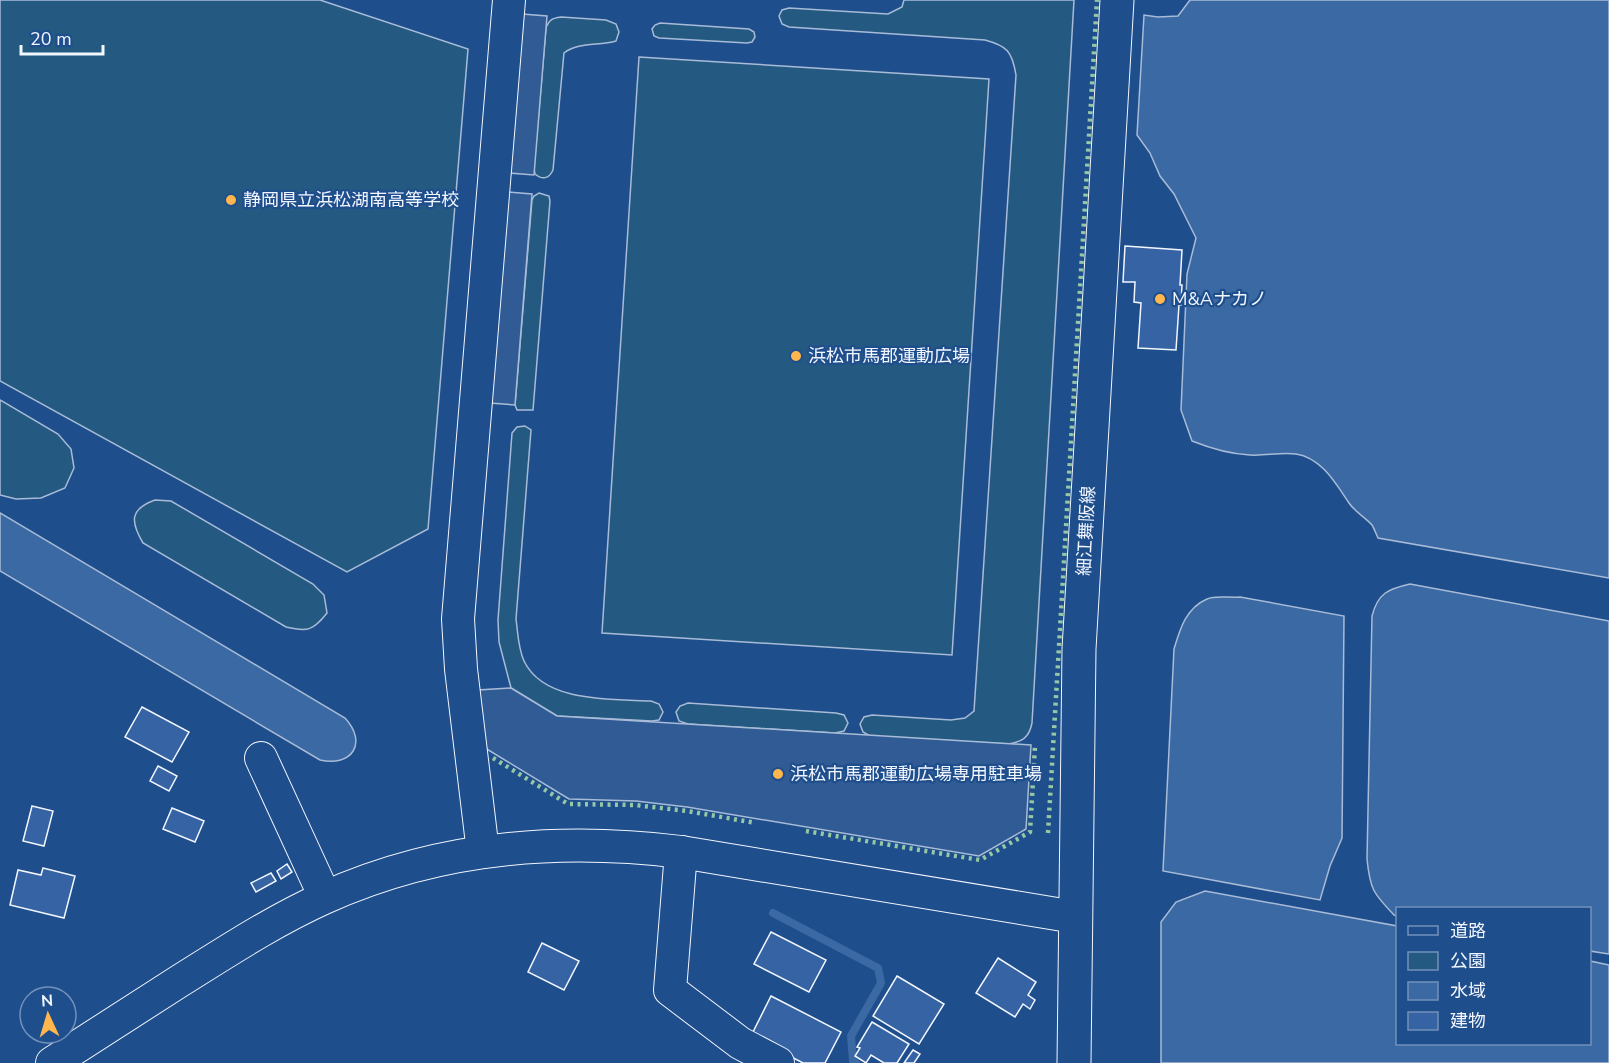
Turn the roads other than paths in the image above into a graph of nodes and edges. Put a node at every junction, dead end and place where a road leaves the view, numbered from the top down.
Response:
1 (509, 0) edge
2 (1118, 0) edge
3 (261, 758) dead end
4 (483, 852) junction
5 (681, 852) junction
6 (325, 897) junction
7 (1075, 917) junction
8 (52, 1063) edge
9 (778, 1063) edge
10 (1074, 1063) edge

1 - 4 street
2 - 7 main road, 細江舞阪線
3 - 6 street
4 - 5 street
4 - 6 street
5 - 7 street
5 - 9 street
6 - 8 street
7 - 10 main road, 細江舞阪線

